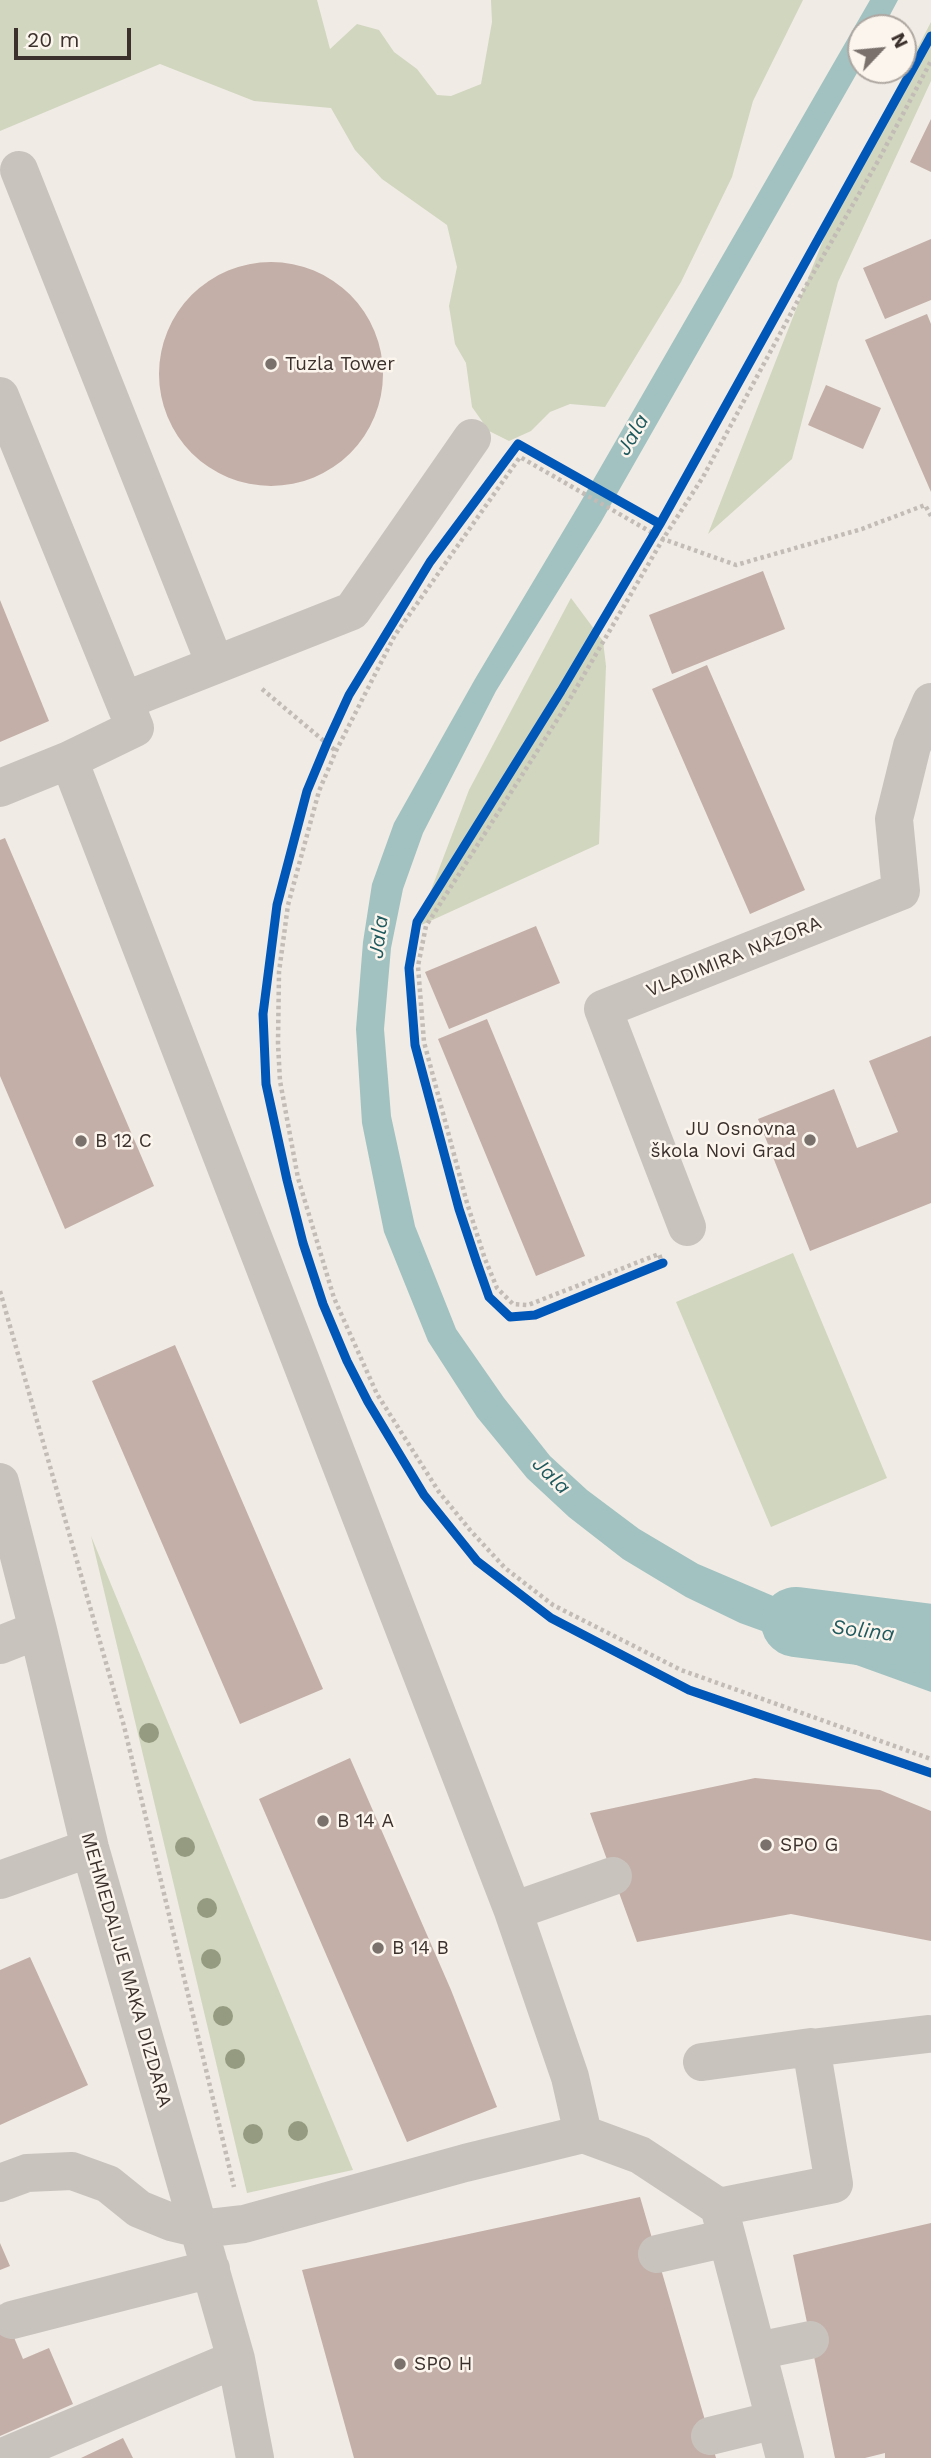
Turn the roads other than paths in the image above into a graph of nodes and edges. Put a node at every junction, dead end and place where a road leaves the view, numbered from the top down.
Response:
1 (19, 170) dead end
2 (0, 396) edge
3 (472, 438) dead end
4 (215, 664) junction
5 (124, 701) junction
6 (931, 702) edge
7 (69, 760) junction
8 (0, 788) edge
9 (687, 1227) dead end
10 (0, 1482) edge
11 (38, 1630) junction
12 (0, 1645) edge
13 (90, 1848) junction
14 (612, 1876) dead end
15 (0, 1880) edge
16 (513, 1911) junction
17 (928, 2034) dead end
18 (810, 2048) junction
19 (702, 2062) dead end
20 (583, 2134) junction
21 (0, 2183) edge
22 (723, 2223) junction
23 (200, 2229) junction
24 (657, 2254) dead end
25 (211, 2269) junction
26 (12, 2320) dead end
27 (810, 2340) dead end
28 (757, 2351) junction
29 (236, 2359) junction
30 (775, 2420) junction
31 (710, 2436) dead end
32 (0, 2458) edge
33 (255, 2458) edge
34 (785, 2458) edge

1 - 4 street
2 - 5 street
3 - 4 street
4 - 5 street
5 - 7 street
6 - 9 street, VLADIMIRA NAZORA
7 - 8 street
7 - 16 street
10 - 11 street, MEHMEDALIJE MAKA DIZDARA
11 - 12 street
11 - 13 street, MEHMEDALIJE MAKA DIZDARA
13 - 15 street
13 - 23 street, MEHMEDALIJE MAKA DIZDARA
14 - 16 street
16 - 20 street
17 - 18 street
18 - 19 street
18 - 22 street
20 - 22 street
20 - 23 street
21 - 23 street
22 - 24 street
22 - 28 street
23 - 25 street, MEHMEDALIJE MAKA DIZDARA
25 - 26 street
25 - 29 street, MEHMEDALIJE MAKA DIZDARA
27 - 28 street
28 - 30 street
29 - 32 street
29 - 33 street, MEHMEDALIJE MAKA DIZDARA
30 - 31 street
30 - 34 street

